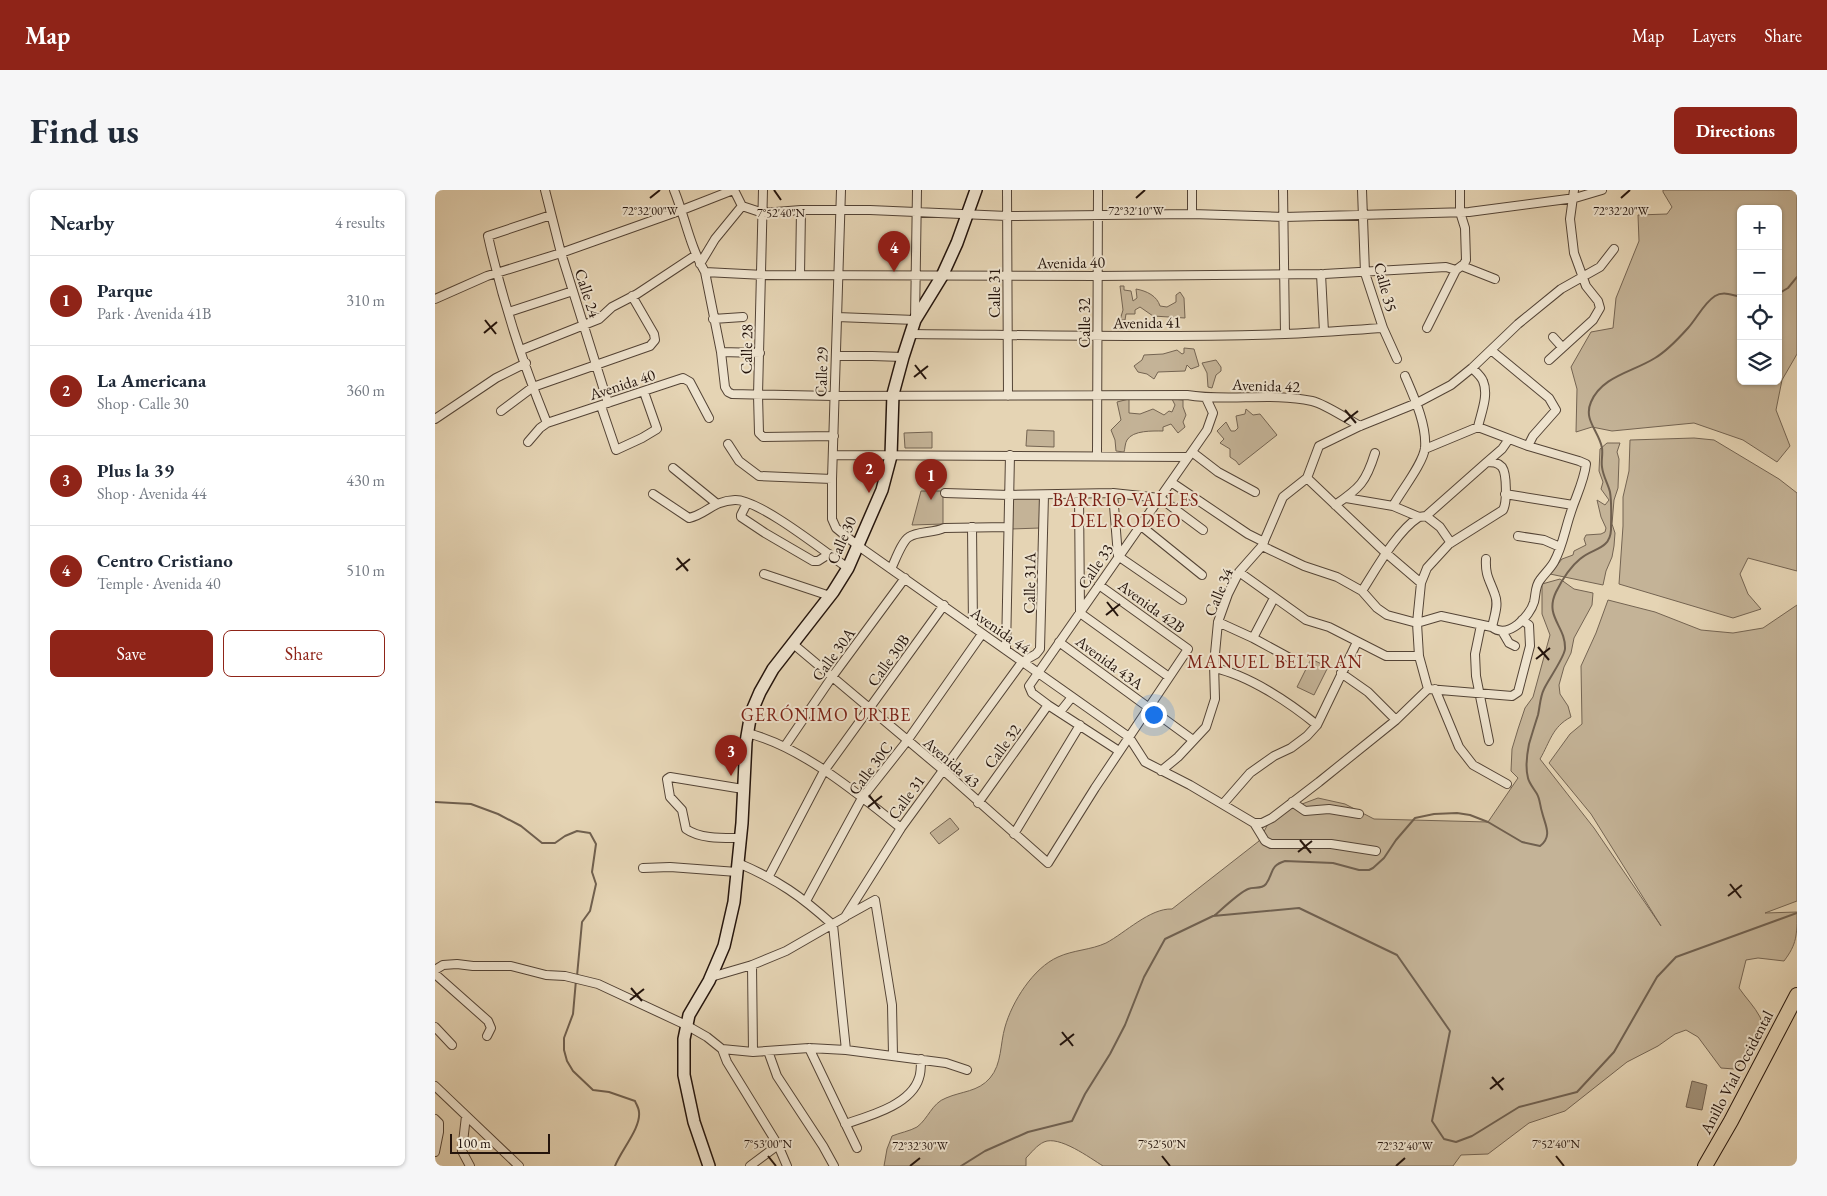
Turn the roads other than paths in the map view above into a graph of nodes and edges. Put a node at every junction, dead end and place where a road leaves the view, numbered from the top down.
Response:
1 (545, 190) edge
2 (674, 190) edge
3 (734, 190) edge
4 (763, 190) edge
5 (841, 190) edge
6 (917, 190) edge
7 (976, 190) edge
8 (1007, 190) edge
9 (1098, 190) edge
10 (1192, 190) edge
11 (1283, 190) edge
12 (1362, 190) edge
13 (1461, 190) edge
14 (1601, 190) edge
15 (1574, 194) edge
16 (742, 206) junction
17 (682, 210) junction
18 (801, 210) junction
19 (841, 210) junction
20 (763, 212) junction
21 (1460, 212) junction
22 (917, 213) junction
23 (1192, 214) junction
24 (1363, 214) junction
25 (551, 215) junction
26 (968, 215) junction
27 (1098, 215) junction
28 (1007, 216) junction
29 (1284, 217) junction
30 (1614, 249) dead end
31 (561, 253) junction
32 (696, 255) junction
33 (700, 264) junction
34 (1459, 268) junction
35 (705, 272) junction
36 (497, 273) junction
37 (1365, 273) junction
38 (1284, 274) junction
39 (1321, 274) junction
40 (762, 275) junction
41 (800, 275) junction
42 (839, 275) junction
43 (915, 276) junction
44 (942, 276) junction
45 (1009, 276) junction
46 (1098, 276) junction
47 (1584, 277) junction
48 (1495, 279) dead end
49 (573, 292) junction
50 (632, 296) junction
51 (435, 299) edge
52 (509, 312) junction
53 (743, 317) dead end
54 (837, 317) junction
55 (915, 320) junction
56 (714, 321) junction
57 (584, 325) junction
58 (1383, 328) junction
59 (1427, 328) dead end
60 (1324, 332) junction
61 (911, 334) junction
62 (1285, 334) junction
63 (1008, 336) junction
64 (1098, 336) junction
65 (1553, 337) dead end
66 (1562, 347) junction
67 (521, 350) junction
68 (1491, 350) junction
69 (721, 352) junction
70 (760, 353) junction
71 (836, 356) junction
72 (903, 358) junction
73 (1397, 359) dead end
74 (1549, 360) dead end
75 (526, 362) junction
76 (597, 364) junction
77 (1472, 368) junction
78 (1405, 376) dead end
79 (533, 387) junction
80 (644, 392) junction
81 (893, 394) junction
82 (758, 395) junction
83 (1098, 395) junction
84 (834, 396) junction
85 (1008, 396) junction
86 (1206, 398) junction
87 (605, 404) junction
88 (1417, 404) junction
89 (501, 411) dead end
90 (709, 418) dead end
91 (435, 419) edge
92 (547, 423) junction
93 (1360, 426) junction
94 (1478, 427) junction
95 (834, 436) junction
96 (1509, 439) junction
97 (528, 442) dead end
98 (728, 444) dead end
99 (1528, 446) junction
100 (1425, 449) junction
101 (1375, 453) dead end
102 (1190, 454) junction
103 (834, 455) junction
104 (1010, 455) junction
105 (891, 456) junction
106 (1097, 456) junction
107 (1487, 462) junction
108 (673, 468) dead end
109 (1307, 478) junction
110 (832, 479) junction
111 (1171, 482) junction
112 (1255, 492) dead end
113 (945, 493) dead end
114 (1113, 493) junction
115 (653, 494) dead end
116 (1079, 494) junction
117 (1505, 494) junction
118 (1009, 495) junction
119 (1044, 495) junction
120 (1160, 498) junction
121 (1346, 498) junction
122 (747, 502) junction
123 (715, 503) junction
124 (1335, 505) junction
125 (1573, 505) junction
126 (1393, 506) junction
127 (1423, 516) junction
128 (1141, 525) junction
129 (1008, 526) junction
130 (972, 528) junction
131 (1203, 530) dead end
132 (1518, 536) dead end
133 (1451, 543) junction
134 (1263, 544) junction
135 (857, 545) junction
136 (1560, 547) junction
137 (1386, 553) junction
138 (829, 554) junction
139 (1118, 556) junction
140 (1486, 559) dead end
141 (848, 568) junction
142 (891, 569) junction
143 (1239, 572) junction
144 (764, 574) dead end
145 (1202, 575) dead end
146 (905, 578) junction
147 (1421, 583) junction
148 (1099, 585) junction
149 (1362, 591) junction
150 (830, 596) junction
151 (1274, 598) junction
152 (1182, 600) dead end
153 (944, 606) junction
154 (1080, 613) junction
155 (1522, 620) junction
156 (1218, 622) junction
157 (1417, 622) junction
158 (1481, 625) junction
159 (973, 627) junction
160 (1492, 627) junction
161 (1502, 631) junction
162 (982, 634) junction
163 (1253, 638) junction
164 (1059, 642) junction
165 (1357, 642) junction
166 (792, 643) junction
167 (1515, 646) dead end
168 (1006, 650) junction
169 (1419, 656) junction
170 (1022, 662) junction
171 (1297, 662) dead end
172 (1214, 668) junction
173 (1038, 673) junction
174 (1341, 673) junction
175 (832, 677) junction
176 (1169, 677) junction
177 (1432, 689) junction
178 (1479, 693) junction
179 (1072, 697) junction
180 (1048, 704) junction
181 (1149, 707) junction
182 (869, 708) junction
183 (1060, 712) junction
184 (1396, 720) junction
185 (1079, 725) junction
186 (1317, 725) junction
187 (747, 733) junction
188 (1129, 737) junction
189 (1193, 740) junction
190 (907, 741) junction
191 (1489, 741) dead end
192 (785, 746) junction
193 (1119, 751) junction
194 (943, 770) junction
195 (824, 771) junction
196 (1161, 771) junction
197 (1507, 784) dead end
198 (743, 789) junction
199 (862, 798) junction
200 (1292, 802) junction
201 (978, 803) junction
202 (1223, 804) junction
203 (1359, 814) dead end
204 (1254, 823) junction
205 (901, 828) junction
206 (1014, 834) junction
207 (740, 838) junction
208 (1376, 850) dead end
209 (737, 867) junction
210 (643, 868) dead end
211 (769, 876) junction
212 (806, 901) junction
213 (845, 917) junction
214 (833, 925) junction
215 (752, 965) junction
216 (435, 970) edge
217 (435, 974) edge
218 (711, 977) junction
219 (1797, 995) edge
220 (686, 1025) junction
221 (435, 1027) edge
222 (487, 1036) dead end
223 (452, 1045) dead end
224 (809, 1048) junction
225 (722, 1049) junction
226 (846, 1050) junction
227 (768, 1051) junction
228 (753, 1052) junction
229 (893, 1055) junction
230 (921, 1059) junction
231 (967, 1070) dead end
232 (435, 1086) edge
233 (466, 1116) junction
234 (435, 1119) edge
235 (845, 1124) junction
236 (779, 1145) junction
237 (857, 1148) dead end
238 (435, 1152) edge
239 (469, 1166) edge
240 (519, 1166) edge
241 (709, 1166) edge
242 (750, 1166) edge
243 (787, 1166) edge
244 (834, 1166) edge
245 (1705, 1166) edge

1 - 25 street, Calle 24
2 - 17 street
3 - 16 street
3 - 17 street
4 - 20 street, Calle 28
5 - 19 street, Calle 29
6 - 22 street, Calle 30
7 - 26 main road, Calle 30
8 - 28 street, Calle 31
9 - 27 street, Calle 32
10 - 23 street
11 - 29 street
12 - 24 street, Calle 35
13 - 21 street
14 - 15 street
15 - 21 street
15 - 47 street
16 - 20 street
16 - 33 street
17 - 31 street
17 - 32 street
18 - 19 street
18 - 20 street
18 - 41 street
19 - 22 street
19 - 42 street, Calle 29
20 - 40 street, Calle 28
21 - 24 street
21 - 34 street
22 - 26 street
22 - 43 street, Calle 30
23 - 27 street
23 - 29 street
24 - 29 street
24 - 37 street, Calle 35
25 - 31 street, Calle 24
25 - 36 street
26 - 28 street
26 - 44 main road, Calle 30
27 - 28 street
27 - 46 street, Calle 32
28 - 45 street, Calle 31
29 - 38 street
30 - 47 street
31 - 36 street
31 - 49 street, Calle 24
32 - 33 street
32 - 50 street
33 - 35 street
34 - 37 street, Avenida 40
34 - 48 street, Avenida 40
34 - 59 street
35 - 40 street, Avenida 40
35 - 56 street
36 - 51 street
36 - 52 street
37 - 39 street, Avenida 40
37 - 58 street, Calle 35
38 - 39 street, Avenida 40
38 - 46 street, Avenida 40
38 - 62 street
39 - 60 street
40 - 41 street, Avenida 40
40 - 70 street, Calle 28
41 - 42 street, Avenida 40
42 - 43 street, Avenida 40
42 - 54 street, Calle 29
43 - 44 street, Avenida 40
43 - 55 street, Calle 30
44 - 45 street, Avenida 40
44 - 55 main road, Calle 30
45 - 46 street, Avenida 40
45 - 63 street, Calle 31
46 - 64 street, Calle 32
47 - 66 street
47 - 68 street
49 - 52 street
49 - 57 street, Calle 24
50 - 57 street
50 - 76 street
52 - 67 street
53 - 56 street
54 - 55 street
54 - 71 street, Calle 29
55 - 61 main road, Calle 30
56 - 69 street
57 - 67 street
57 - 76 street, Calle 24
58 - 60 street, Avenida 41
58 - 73 street, Calle 35
60 - 62 street, Avenida 41
61 - 63 street, Avenida 41
61 - 72 main road, Calle 30
62 - 64 street, Avenida 41
63 - 64 street, Avenida 41
63 - 85 street, Calle 31
64 - 83 street, Calle 32
65 - 66 street
66 - 74 street
67 - 75 street
68 - 77 street
68 - 99 street
69 - 70 street
69 - 82 street
70 - 82 street, Calle 28
71 - 72 street
71 - 84 street, Calle 29
72 - 81 main road, Calle 30
75 - 79 street
75 - 91 street
76 - 79 street
76 - 87 street, Calle 24
77 - 88 street
77 - 94 street
78 - 88 street
79 - 89 street
79 - 92 street
80 - 87 street, Avenida 40
80 - 87 street, Calle 24
80 - 90 street, Avenida 40
81 - 84 street
81 - 85 street, Avenida 42
81 - 105 main road, Calle 30
82 - 84 street
82 - 95 street, Calle 28
83 - 85 street, Avenida 42
83 - 86 street, Avenida 42
83 - 106 street, Calle 32
84 - 95 street, Calle 29
86 - 93 street, Avenida 42
86 - 102 street, Calle 33
87 - 92 street, Avenida 40
88 - 93 street
88 - 100 street
92 - 97 street, Avenida 40
93 - 109 street
94 - 96 street
94 - 100 street
95 - 103 street, Calle 29
96 - 99 street
96 - 107 street
98 - 110 street
99 - 125 street
100 - 126 street
101 - 121 street
102 - 106 street
102 - 111 street, Calle 33
102 - 112 street
103 - 105 street
103 - 110 street, Calle 29
104 - 105 street
104 - 106 street
104 - 118 street
105 - 135 main road, Calle 30
107 - 117 street
107 - 127 street
108 - 123 street
109 - 124 street
109 - 134 street, Calle 34
110 - 135 street, Calle 29
111 - 120 street, Calle 33
111 - 134 street
113 - 118 street
114 - 116 street
114 - 120 street
114 - 139 street
115 - 123 street
116 - 119 street
116 - 154 street
117 - 125 street
117 - 133 street
118 - 119 street
118 - 129 street
119 - 170 street, Calle 31A
120 - 128 street, Calle 33
120 - 131 street
121 - 124 street
121 - 126 street
122 - 123 street
122 - 138 street
122 - 138 street
124 - 137 street
125 - 136 street
126 - 127 street
127 - 133 street
127 - 137 street
128 - 139 street, Calle 33
128 - 145 street
129 - 130 street
129 - 168 street
130 - 142 street
130 - 159 street
132 - 136 street
133 - 147 street
134 - 143 street, Calle 34
134 - 149 street
135 - 141 main road, Calle 30
135 - 142 street, Avenida 44
136 - 155 street
137 - 147 street
137 - 149 street
138 - 141 street
139 - 148 street, Calle 33
139 - 152 street
140 - 160 street
141 - 150 main road, Calle 30
142 - 146 street, Avenida 44
143 - 151 street
143 - 156 street, Calle 34
144 - 150 street
146 - 153 street, Avenida 44
146 - 175 street, Calle 30A
147 - 157 street
148 - 154 street, Calle 33
148 - 176 street, Avenida 42B
149 - 157 street
150 - 166 main road, Calle 30
151 - 163 street
151 - 165 street
153 - 159 street, Avenida 44
153 - 182 street, Calle 30B
154 - 164 street, Calle 33
154 - 176 street
155 - 161 street
155 - 178 street
156 - 163 street
156 - 172 street, Calle 34
157 - 158 street
157 - 169 street
158 - 160 street
158 - 178 street
159 - 162 street, Avenida 44
160 - 161 street
161 - 167 street
162 - 168 street, Avenida 44
162 - 190 street, Calle 30C
163 - 171 street
164 - 173 street, Calle 33
164 - 181 street, Avenida 43A
165 - 169 street
165 - 174 street
166 - 175 street, Avenida 43
166 - 187 main road, Calle 30
168 - 170 street, Avenida 44
169 - 177 street
170 - 173 street, Avenida 44
170 - 194 street, Calle 31
172 - 186 street
172 - 189 street, Calle 34
173 - 179 street, Avenida 44
173 - 180 street
174 - 184 street
174 - 186 street
175 - 182 street, Avenida 43
175 - 192 street, Calle 30A
176 - 181 street
177 - 178 street
177 - 184 street
177 - 197 street
178 - 191 street
179 - 183 street
179 - 188 street, Avenida 44
180 - 183 street
180 - 201 street, Calle 32
181 - 188 street
181 - 189 street, Avenida 43A
182 - 190 street, Avenida 43
182 - 195 street, Calle 30B
183 - 185 street
184 - 200 street
185 - 193 street
185 - 206 street
186 - 202 street
187 - 192 street
187 - 198 main road, Calle 30
188 - 193 street
188 - 196 street
189 - 196 street, Calle 34
190 - 194 street, Avenida 43
190 - 199 street, Calle 30C
192 - 195 street
193 - 206 street, Avenida 43
194 - 201 street, Avenida 43
194 - 205 street, Calle 31
195 - 199 street
195 - 211 street, Calle 30B
196 - 202 street
198 - 207 main road, Calle 30
198 - 207 street
199 - 205 street
199 - 212 street, Calle 30C
200 - 203 street
200 - 204 street
201 - 206 street, Avenida 43
202 - 204 street
204 - 208 street
205 - 213 street, Calle 31
207 - 209 main road, Calle 30
209 - 210 street
209 - 211 street
209 - 218 main road, Calle 30
211 - 212 street
212 - 214 street
213 - 214 street, Calle 31
213 - 229 street
214 - 215 street, Calle 31
214 - 226 street
215 - 218 street, Calle 31
215 - 228 street
216 - 220 street
217 - 222 street
218 - 220 main road, Calle 30
219 - 245 highway, Anillo Vial Occidental
220 - 225 street
220 - 241 main road
221 - 223 street
224 - 226 street
224 - 227 street
224 - 235 street
225 - 228 street
225 - 236 street
226 - 229 street
227 - 228 street
227 - 244 street
229 - 230 street
230 - 231 street
230 - 235 street
232 - 233 street
233 - 239 street
233 - 240 street
234 - 238 street
235 - 237 street
236 - 242 street
236 - 243 street

